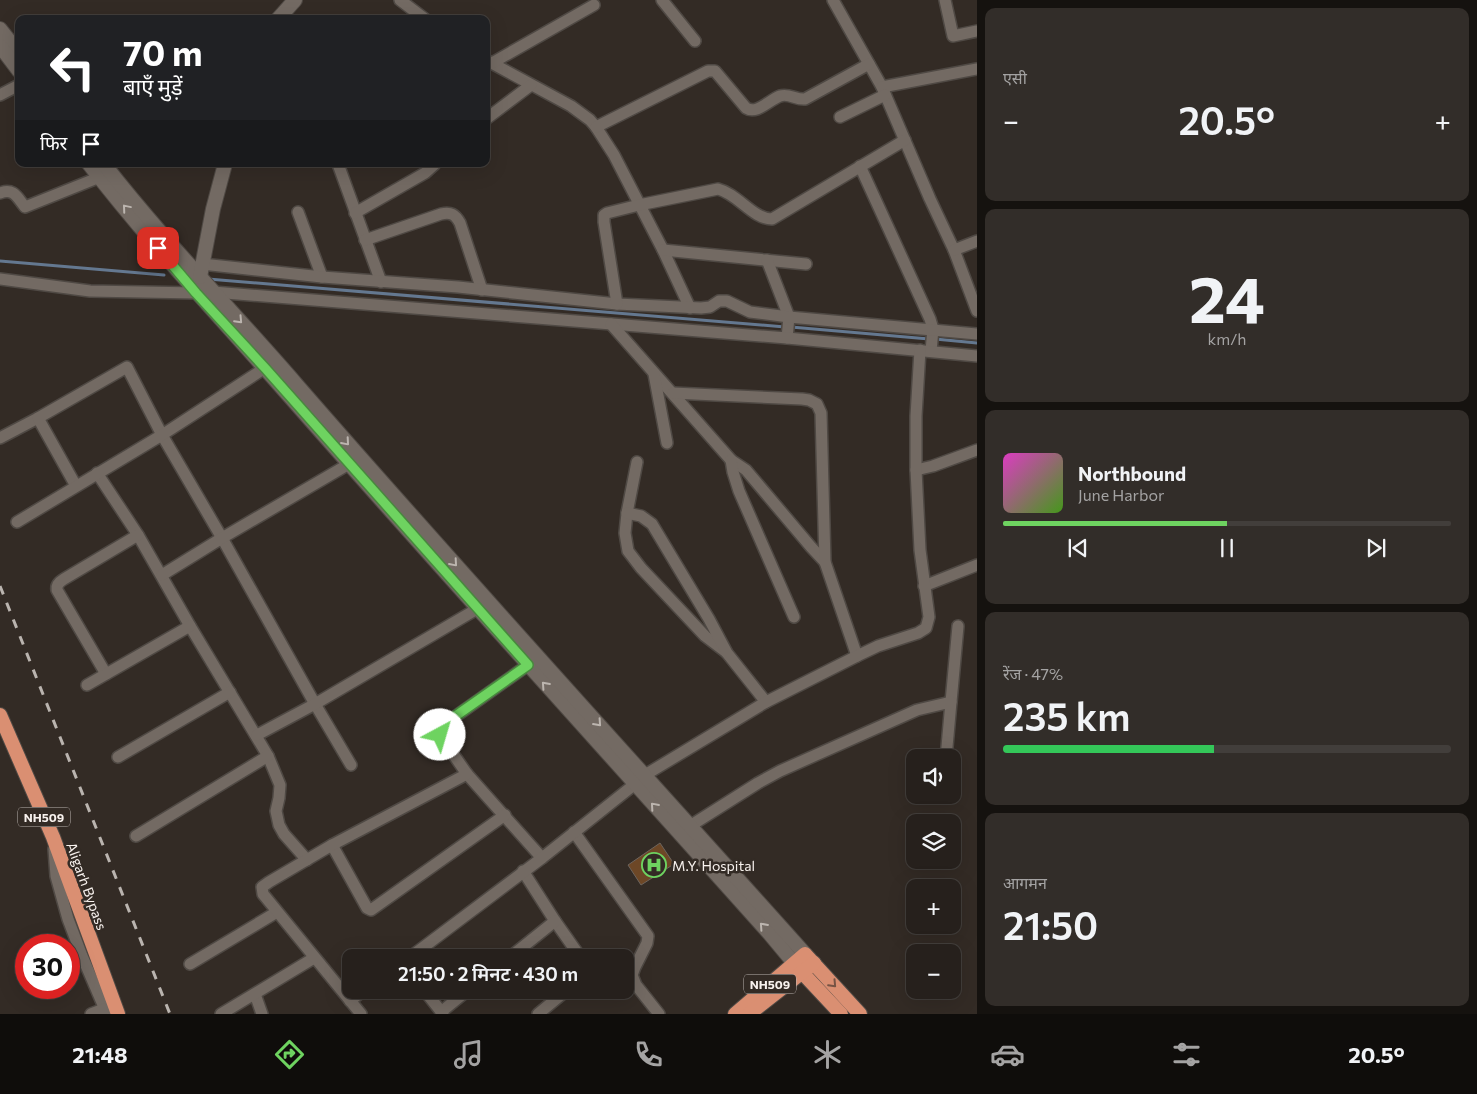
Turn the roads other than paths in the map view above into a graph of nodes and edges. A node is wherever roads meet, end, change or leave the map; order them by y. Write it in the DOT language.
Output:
graph roads {
  1 [pos="295,0"];
  2 [pos="400,0"];
  3 [pos="662,0"];
  4 [pos="834,0"];
  5 [pos="944,0"];
  6 [pos="594,5"];
  7 [pos="282,15"];
  8 [pos="420,15"];
  9 [pos="0,29"];
  10 [pos="977,31"];
  11 [pos="694,42"];
  12 [pos="0,46"];
  13 [pos="15,49"];
  14 [pos="490,60"];
  15 [pos="490,62"];
  16 [pos="869,64"];
  17 [pos="15,66"];
  18 [pos="977,69"];
  19 [pos="531,85"];
  20 [pos="15,87"];
  21 [pos="884,91"];
  22 [pos="0,95"];
  23 [pos="490,116"];
  24 [pos="840,117"];
  25 [pos="596,127"];
  26 [pos="905,140"];
  27 [pos="860,166"];
  28 [pos="223,167"];
  29 [pos="339,167"];
  30 [pos="432,167"];
  31 [pos="102,170"];
  32 [pos="0,193"];
  33 [pos="639,205"];
  34 [pos="298,212"];
  35 [pos="355,213"];
  36 [pos="365,240"];
  37 [pos="977,241"];
  38 [pos="663,250"];
  39 [pos="954,250"];
  40 [pos="767,260"];
  41 [pos="806,264"];
  42 [pos="322,277"];
  43 [pos="0,279"];
  44 [pos="199,281"];
  45 [pos="381,282"];
  46 [pos="482,290"];
  47 [pos="212,292"];
  48 [pos="617,304"];
  49 [pos="690,308"];
  50 [pos="977,311"];
  51 [pos="610,324"];
  52 [pos="788,327"];
  53 [pos="977,334"];
  54 [pos="930,342"];
  55 [pos="977,356"];
  56 [pos="265,368"];
  57 [pos="654,372"];
  58 [pos="673,393"];
  59 [pos="38,418"];
  60 [pos="162,435"];
  61 [pos="0,438"];
  62 [pos="667,444"];
  63 [pos="977,450"];
  64 [pos="731,460"];
  65 [pos="637,462"];
  66 [pos="349,464"];
  67 [pos="916,470"];
  68 [pos="97,473"];
  69 [pos="76,486"];
  70 [pos="627,513"];
  71 [pos="17,522"];
  72 [pos="138,535"];
  73 [pos="222,538"];
  74 [pos="824,562"];
  75 [pos="977,565"];
  76 [pos="162,575"];
  77 [pos="924,586"];
  78 [pos="477,609"];
  79 [pos="794,617"];
  80 [pos="190,626"];
  81 [pos="958,626"];
  82 [pos="727,653"];
  83 [pos="857,656"];
  84 [pos="528,665"];
  85 [pos="106,674"];
  86 [pos="87,685"];
  87 [pos="230,692"];
  88 [pos="766,702"];
  89 [pos="951,702"];
  90 [pos="315,704"];
  91 [pos="0,715"];
  92 [pos="257,735"];
  93 [pos="947,749"];
  94 [pos="268,756"];
  95 [pos="118,757"];
  96 [pos="351,765"];
  97 [pos="467,774"];
  98 [pos="640,779"];
  99 [pos="505,816"];
  100 [pos="690,826"];
  101 [pos="574,832"];
  102 [pos="136,836"];
  103 [pos="52,837"];
  104 [pos="332,845"];
  105 [pos="542,858"];
  106 [pos="307,860"];
  107 [pos="523,871"];
  108 [pos="278,912"];
  109 [pos="555,921"];
  110 [pos="421,949"];
  111 [pos="520,949"];
  112 [pos="575,949"];
  113 [pos="314,958"];
  114 [pos="810,959"];
  115 [pos="190,964"];
  116 [pos="798,968"];
  117 [pos="254,994"];
  118 [pos="353,999"];
  119 [pos="431,999"];
  120 [pos="458,999"];
  121 [pos="556,999"];
  122 [pos="350,1001"];
  123 [pos="106,1011"];
  124 [pos="442,1013"];
  125 [pos="91,1014"];
  126 [pos="118,1014"];
  127 [pos="221,1014"];
  128 [pos="262,1014"];
  129 [pos="361,1014"];
  130 [pos="538,1014"];
  131 [pos="659,1014"];
  132 [pos="735,1014"];
  133 [pos="749,1014"];
  134 [pos="841,1014"];
  135 [pos="860,1014"];
  1 -- 7 [label="main road"];
  2 -- 8 [label="street"];
  3 -- 11 [label="street"];
  4 -- 16 [label="street"];
  5 -- 10 [label="street"];
  6 -- 14 [label="street"];
  9 -- 13 [label="main road"];
  12 -- 17 [label="main road"];
  15 -- 19 [label="street"];
  16 -- 21 [label="street"];
  16 -- 25 [label="street"];
  18 -- 21 [label="street"];
  19 -- 23 [label="street"];
  19 -- 25 [label="street"];
  20 -- 22 [label="street"];
  21 -- 24 [label="street"];
  21 -- 26 [label="street"];
  25 -- 33 [label="street"];
  26 -- 27 [label="street"];
  26 -- 39 [label="street"];
  27 -- 33 [label="street"];
  27 -- 54 [label="street"];
  28 -- 44 [label="main road"];
  29 -- 35 [label="street"];
  30 -- 35 [label="street"];
  31 -- 32 [label="street"];
  31 -- 44 [label="main road"];
  33 -- 38 [label="street"];
  33 -- 48 [label="street"];
  34 -- 42 [label="street"];
  35 -- 36 [label="street"];
  36 -- 45 [label="street"];
  36 -- 46 [label="street"];
  37 -- 39 [label="street"];
  38 -- 40 [label="street"];
  38 -- 49 [label="street"];
  39 -- 50 [label="street"];
  40 -- 41 [label="street"];
  40 -- 52 [label="street"];
  42 -- 44 [label="street"];
  42 -- 45 [label="street"];
  43 -- 44 [label="street"];
  44 -- 47 [label="main road"];
  44 -- 56 [label="main road"];
  45 -- 46 [label="street"];
  46 -- 48 [label="street"];
  47 -- 51 [label="street"];
  47 -- 98 [label="main road, one-way"];
  48 -- 49 [label="street"];
  49 -- 52 [label="street"];
  51 -- 52 [label="street"];
  51 -- 57 [label="street"];
  52 -- 54 [label="street"];
  52 -- 54 [label="street"];
  53 -- 54 [label="street"];
  54 -- 55 [label="street"];
  54 -- 67 [label="street"];
  56 -- 60 [label="street"];
  56 -- 66 [label="main road"];
  57 -- 58 [label="street"];
  57 -- 62 [label="street"];
  58 -- 64 [label="street"];
  58 -- 74 [label="street"];
  59 -- 60 [label="street"];
  59 -- 61 [label="street"];
  59 -- 69 [label="street"];
  60 -- 68 [label="street"];
  60 -- 73 [label="street"];
  63 -- 67 [label="street"];
  64 -- 74 [label="street"];
  64 -- 79 [label="street"];
  65 -- 70 [label="street"];
  66 -- 73 [label="street"];
  66 -- 78 [label="main road"];
  67 -- 77 [label="street"];
  68 -- 69 [label="street"];
  68 -- 72 [label="street"];
  69 -- 71 [label="street"];
  70 -- 82 [label="street"];
  70 -- 82 [label="street"];
  72 -- 76 [label="street"];
  72 -- 85 [label="street"];
  73 -- 76 [label="street"];
  73 -- 90 [label="street"];
  74 -- 83 [label="street"];
  75 -- 77 [label="street"];
  76 -- 80 [label="street"];
  77 -- 83 [label="street"];
  78 -- 84 [label="main road"];
  78 -- 90 [label="street"];
  80 -- 85 [label="street"];
  80 -- 87 [label="street"];
  81 -- 89 [label="street"];
  82 -- 88 [label="street"];
  83 -- 88 [label="street"];
  84 -- 97 [label="street"];
  98 -- 84 [label="main road, one-way"];
  85 -- 86 [label="street"];
  87 -- 92 [label="street"];
  87 -- 95 [label="street"];
  88 -- 98 [label="street"];
  89 -- 93 [label="street"];
  89 -- 100 [label="street"];
  90 -- 92 [label="street"];
  90 -- 96 [label="street"];
  91 -- 103 [label="highway, Aligarh Bypass / NH509"];
  92 -- 94 [label="street"];
  94 -- 102 [label="street"];
  94 -- 106 [label="street"];
  97 -- 99 [label="street"];
  97 -- 104 [label="street"];
  98 -- 100 [label="main road"];
  98 -- 101 [label="street"];
  116 -- 98 [label="main road, one-way"];
  99 -- 104 [label="street"];
  99 -- 105 [label="street"];
  100 -- 114 [label="main road"];
  101 -- 105 [label="street"];
  101 -- 131 [label="street"];
  103 -- 123 [label="street"];
  103 -- 126 [label="highway, Aligarh Bypass / NH509"];
  104 -- 106 [label="street"];
  105 -- 107 [label="street"];
  106 -- 108 [label="street"];
  107 -- 109 [label="street"];
  107 -- 110 [label="street"];
  108 -- 113 [label="street"];
  108 -- 115 [label="street"];
  109 -- 111 [label="street"];
  109 -- 112 [label="street"];
  113 -- 117 [label="street"];
  113 -- 122 [label="street"];
  114 -- 116 [label="highway, NH509"];
  114 -- 135 [label="highway, one-way"];
  116 -- 132 [label="highway, NH509"];
  116 -- 133 [label="highway, NH509"];
  116 -- 134 [label="highway, NH509"];
  117 -- 127 [label="street"];
  117 -- 128 [label="street"];
  118 -- 122 [label="street"];
  119 -- 124 [label="street"];
  120 -- 124 [label="street"];
  121 -- 130 [label="street"];
  122 -- 129 [label="street"];
  123 -- 125 [label="street"];
}
